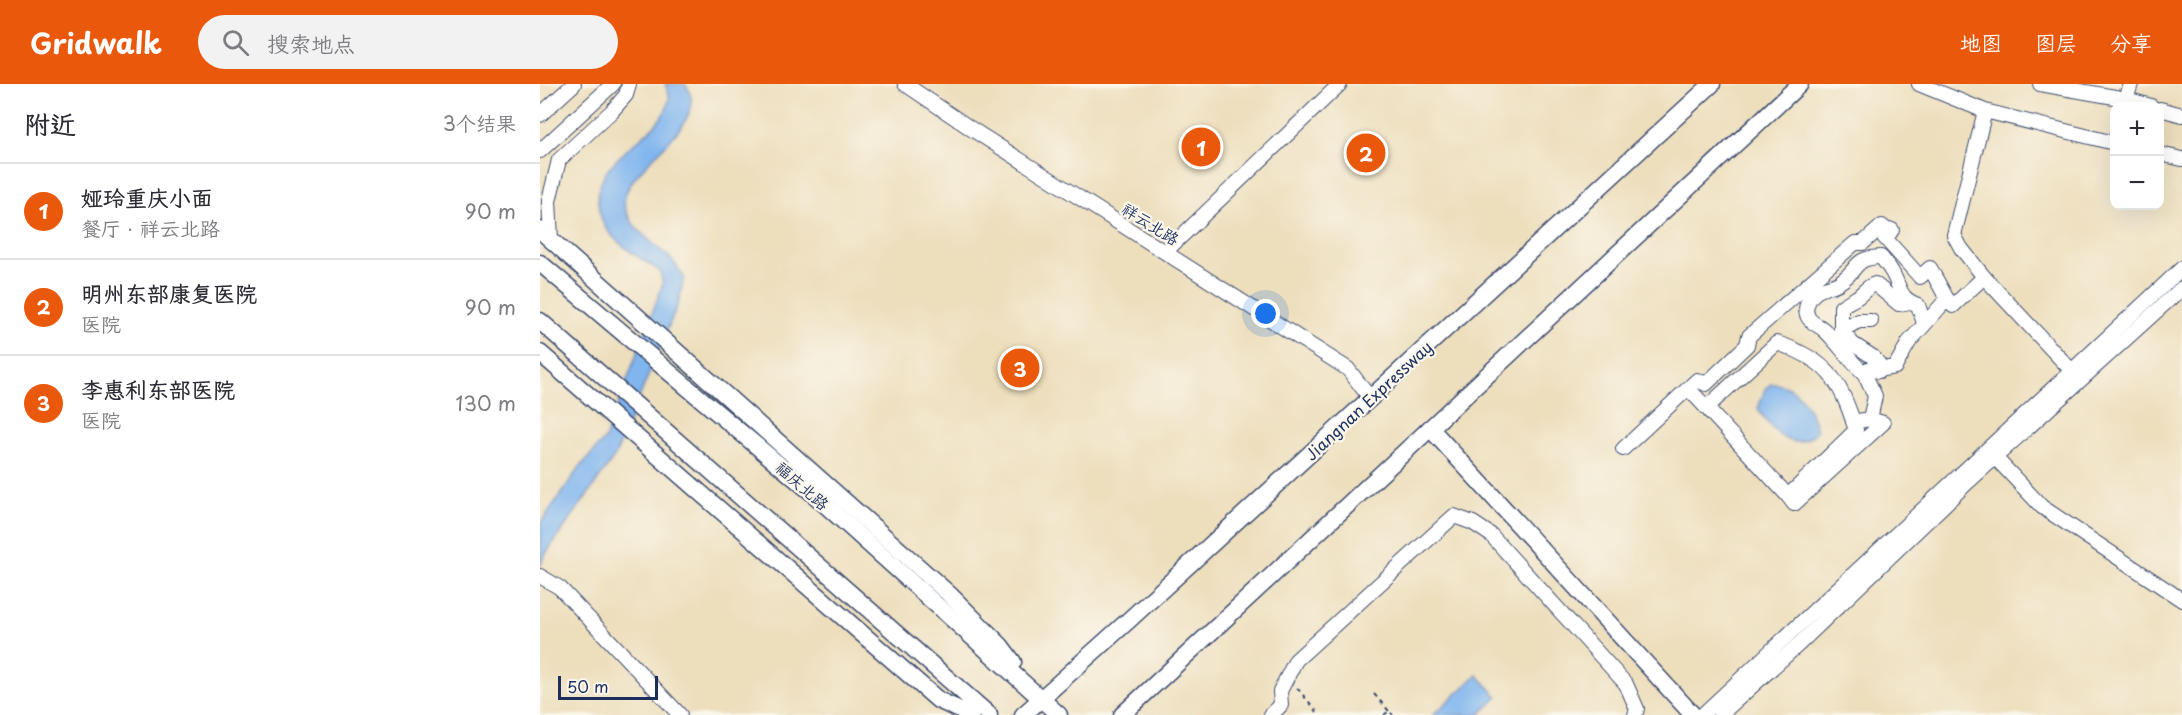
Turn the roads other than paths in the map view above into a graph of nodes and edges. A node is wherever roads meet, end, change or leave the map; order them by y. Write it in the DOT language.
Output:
graph roads {
  1 [pos="574,84"];
  2 [pos="613,84"];
  3 [pos="629,84"];
  4 [pos="905,84"];
  5 [pos="1340,84"];
  6 [pos="1712,84"];
  7 [pos="1800,84"];
  8 [pos="1919,84"];
  9 [pos="2040,84"];
  10 [pos="2131,84"];
  11 [pos="2114,90"];
  12 [pos="2126,99"];
  13 [pos="2137,102"];
  14 [pos="2164,110"];
  15 [pos="1985,111"];
  16 [pos="540,115"];
  17 [pos="2182,115"];
  18 [pos="2110,142"];
  19 [pos="540,151"];
  20 [pos="2164,155"];
  21 [pos="2182,159"];
  22 [pos="545,235"];
  23 [pos="1165,252"];
  24 [pos="540,263"];
  25 [pos="2182,268"];
  26 [pos="1984,277"];
  27 [pos="2182,288"];
  28 [pos="1910,302"];
  29 [pos="1950,302"];
  30 [pos="540,321"];
  31 [pos="1870,321"];
  32 [pos="1924,323"];
  33 [pos="1842,330"];
  34 [pos="1774,334"];
  35 [pos="540,353"];
  36 [pos="1882,368"];
  37 [pos="2071,370"];
  38 [pos="1864,373"];
  39 [pos="1706,384"];
  40 [pos="1689,389"];
  41 [pos="1370,398"];
  42 [pos="1707,408"];
  43 [pos="1870,419"];
  44 [pos="1853,422"];
  45 [pos="1430,428"];
  46 [pos="1623,449"];
  47 [pos="1991,453"];
  48 [pos="1788,496"];
  49 [pos="540,576"];
  50 [pos="2179,593"];
  51 [pos="1042,698"];
  52 [pos="680,715"];
  53 [pos="971,715"];
  54 [pos="989,715"];
  55 [pos="1023,715"];
  56 [pos="1059,715"];
  57 [pos="1122,715"];
  58 [pos="1271,715"];
  59 [pos="1635,715"];
  60 [pos="1693,715"];
  61 [pos="1702,715"];
  62 [pos="1720,715"];
  1 -- 16 [label="street"];
  2 -- 19 [label="street"];
  3 -- 22 [label="street"];
  4 -- 23 [label="street, 祥云北路"];
  5 -- 23 [label="street"];
  6 -- 41 [label="main road, Jiangnan Expressway"];
  7 -- 45 [label="main road"];
  8 -- 15 [label="street"];
  9 -- 11 [label="street"];
  10 -- 12 [label="street"];
  11 -- 12 [label="street"];
  12 -- 13 [label="street"];
  14 -- 17 [label="street"];
  15 -- 18 [label="street"];
  15 -- 26 [label="street"];
  20 -- 21 [label="street"];
  22 -- 51 [label="main road"];
  23 -- 41 [label="street, 祥云北路"];
  24 -- 51 [label="main road, 福庆北路"];
  25 -- 37 [label="street"];
  26 -- 29 [label="street"];
  26 -- 37 [label="street"];
  27 -- 47 [label="street"];
  28 -- 32 [label="street"];
  28 -- 33 [label="street"];
  28 -- 38 [label="street"];
  29 -- 32 [label="street"];
  29 -- 39 [label="street"];
  30 -- 54 [label="main road"];
  31 -- 33 [label="street"];
  32 -- 36 [label="street"];
  33 -- 36 [label="street"];
  34 -- 39 [label="street"];
  35 -- 53 [label="main road"];
  36 -- 38 [label="street"];
  37 -- 47 [label="street"];
  38 -- 43 [label="street"];
  39 -- 40 [label="street"];
  40 -- 42 [label="street"];
  40 -- 46 [label="street"];
  41 -- 51 [label="main road, Jiangnan Expressway"];
  42 -- 44 [label="street"];
  42 -- 48 [label="street"];
  43 -- 44 [label="street"];
  43 -- 48 [label="street"];
  44 -- 48 [label="street"];
  45 -- 57 [label="main road"];
  45 -- 60 [label="main road"];
  47 -- 50 [label="street"];
  47 -- 61 [label="street"];
  47 -- 62 [label="street"];
  49 -- 52 [label="street"];
  51 -- 55 [label="main road, Jiangnan Expressway"];
  51 -- 56 [label="main road, 福庆北路"];
  58 -- 59 [label="street"];
}
